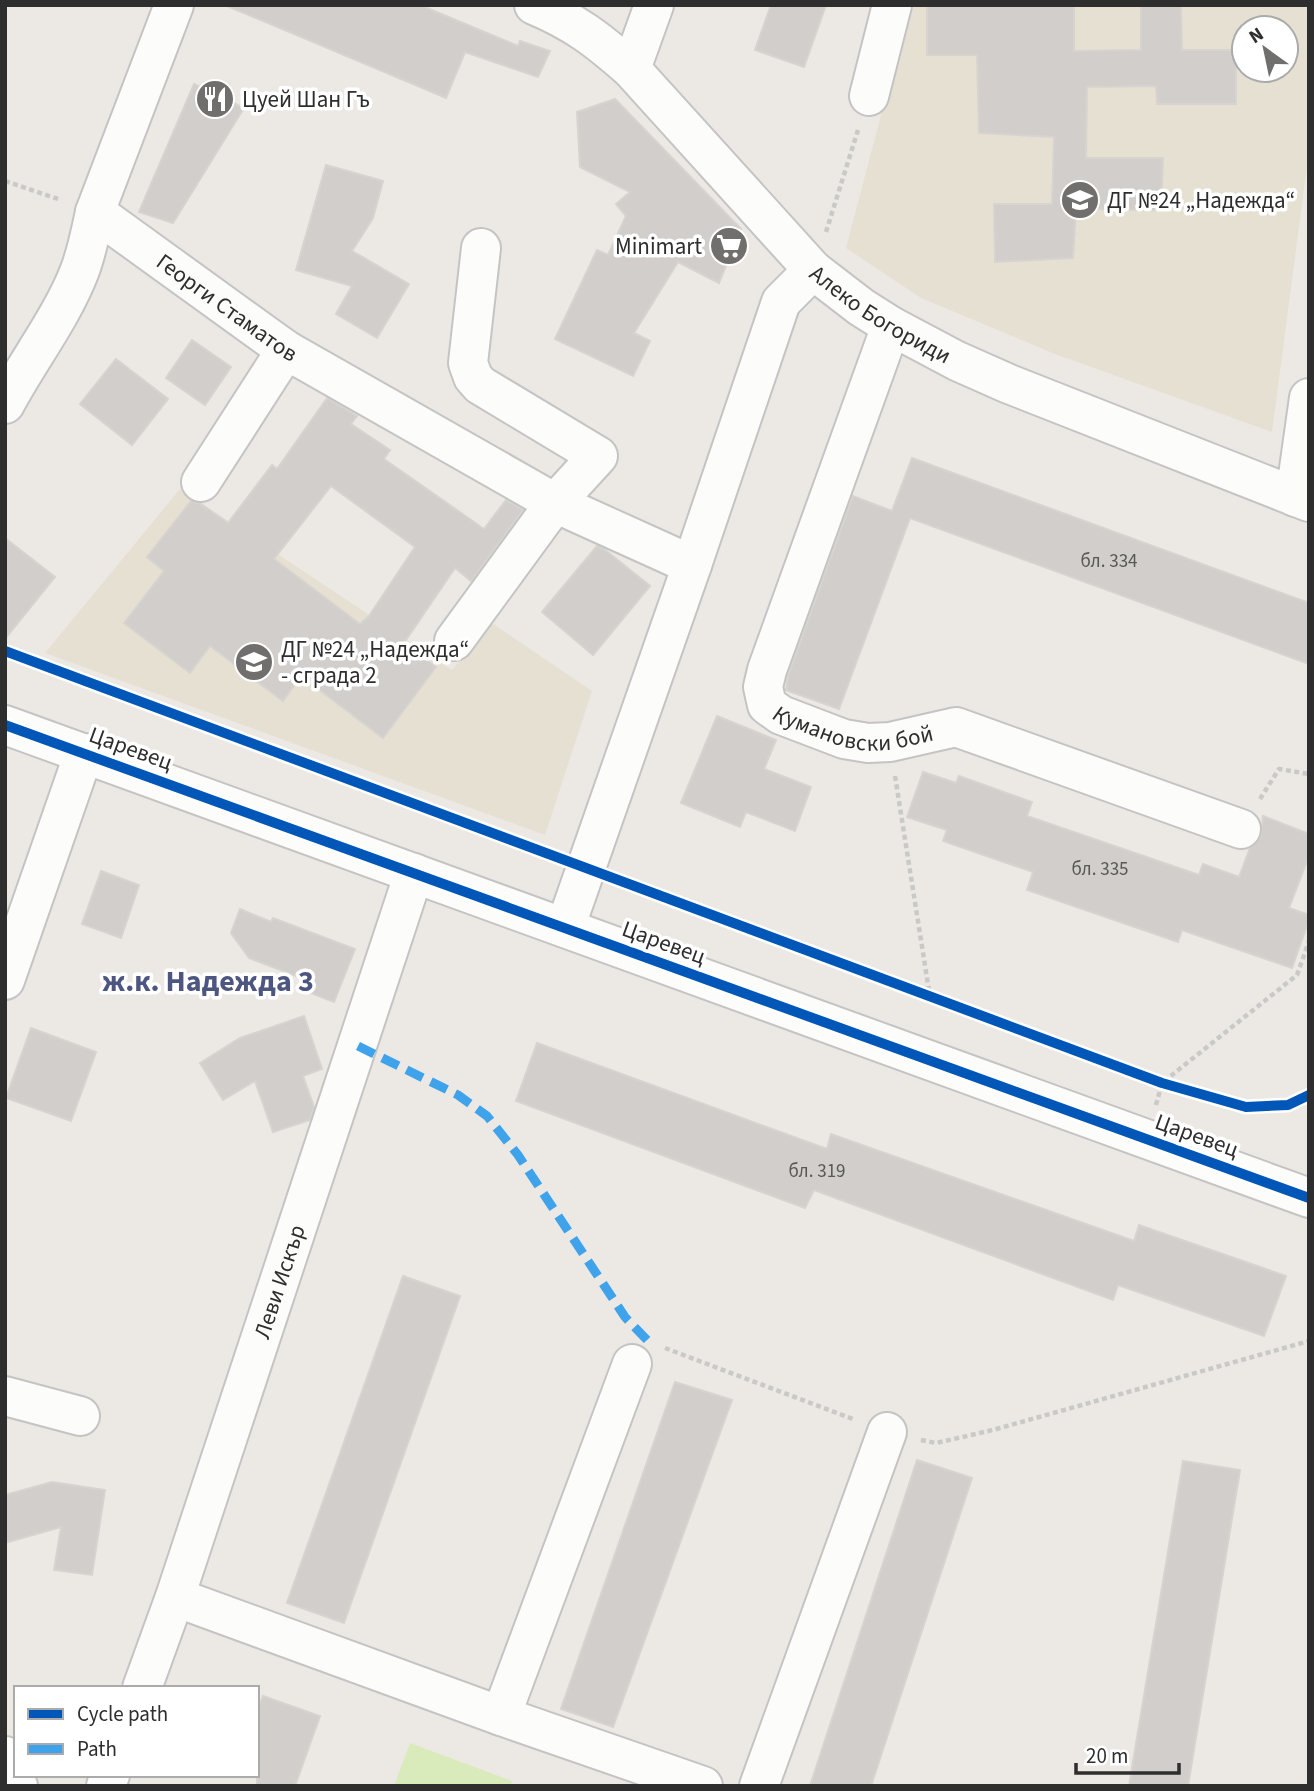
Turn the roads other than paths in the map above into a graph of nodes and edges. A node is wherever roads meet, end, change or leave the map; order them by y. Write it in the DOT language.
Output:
graph roads {
  1 [pos="174,5"];
  2 [pos="534,5"];
  3 [pos="654,5"];
  4 [pos="892,5"];
  5 [pos="631,69"];
  6 [pos="869,96"];
  7 [pos="96,212"];
  8 [pos="481,248"];
  9 [pos="813,270"];
  10 [pos="891,326"];
  11 [pos="286,350"];
  12 [pos="1309,398"];
  13 [pos="5,404"];
  14 [pos="201,482"];
  15 [pos="1302,500"];
  16 [pos="555,503"];
  17 [pos="692,565"];
  18 [pos="454,641"];
  19 [pos="5,724"];
  20 [pos="84,753"];
  21 [pos="1241,829"];
  22 [pos="414,873"];
  23 [pos="565,928"];
  24 [pos="5,980"];
  25 [pos="1309,1198"];
  26 [pos="632,1364"];
  27 [pos="5,1396"];
  28 [pos="80,1416"];
  29 [pos="887,1432"];
  30 [pos="176,1597"];
  31 [pos="143,1686"];
  32 [pos="501,1717"];
  33 [pos="5,1756"];
  34 [pos="14,1777"];
  35 [pos="704,1786"];
  36 [pos="760,1786"];
  1 -- 7 [label="street"];
  2 -- 5 [label="street, Алеко Богориди"];
  3 -- 5 [label="street"];
  4 -- 6 [label="street"];
  5 -- 9 [label="street, Алеко Богориди"];
  7 -- 11 [label="street, Георги Стаматов"];
  7 -- 13 [label="street"];
  8 -- 16 [label="street"];
  9 -- 10 [label="street, Алеко Богориди"];
  9 -- 17 [label="street"];
  10 -- 15 [label="street, Алеко Богориди"];
  10 -- 21 [label="street, Кумановски бой"];
  11 -- 14 [label="street"];
  11 -- 16 [label="street, Георги Стаматов"];
  12 -- 15 [label="street"];
  16 -- 17 [label="street, Георги Стаматов"];
  16 -- 18 [label="street"];
  17 -- 23 [label="street"];
  19 -- 20 [label="street, Царевец"];
  20 -- 22 [label="street, Царевец"];
  20 -- 24 [label="street"];
  22 -- 23 [label="street, Царевец"];
  22 -- 30 [label="street, Леви Искър"];
  23 -- 25 [label="street, Царевец"];
  26 -- 32 [label="street"];
  27 -- 28 [label="street"];
  29 -- 36 [label="street"];
  30 -- 31 [label="street, Леви Искър"];
  30 -- 32 [label="street"];
  32 -- 35 [label="street"];
  33 -- 34 [label="street"];
}
